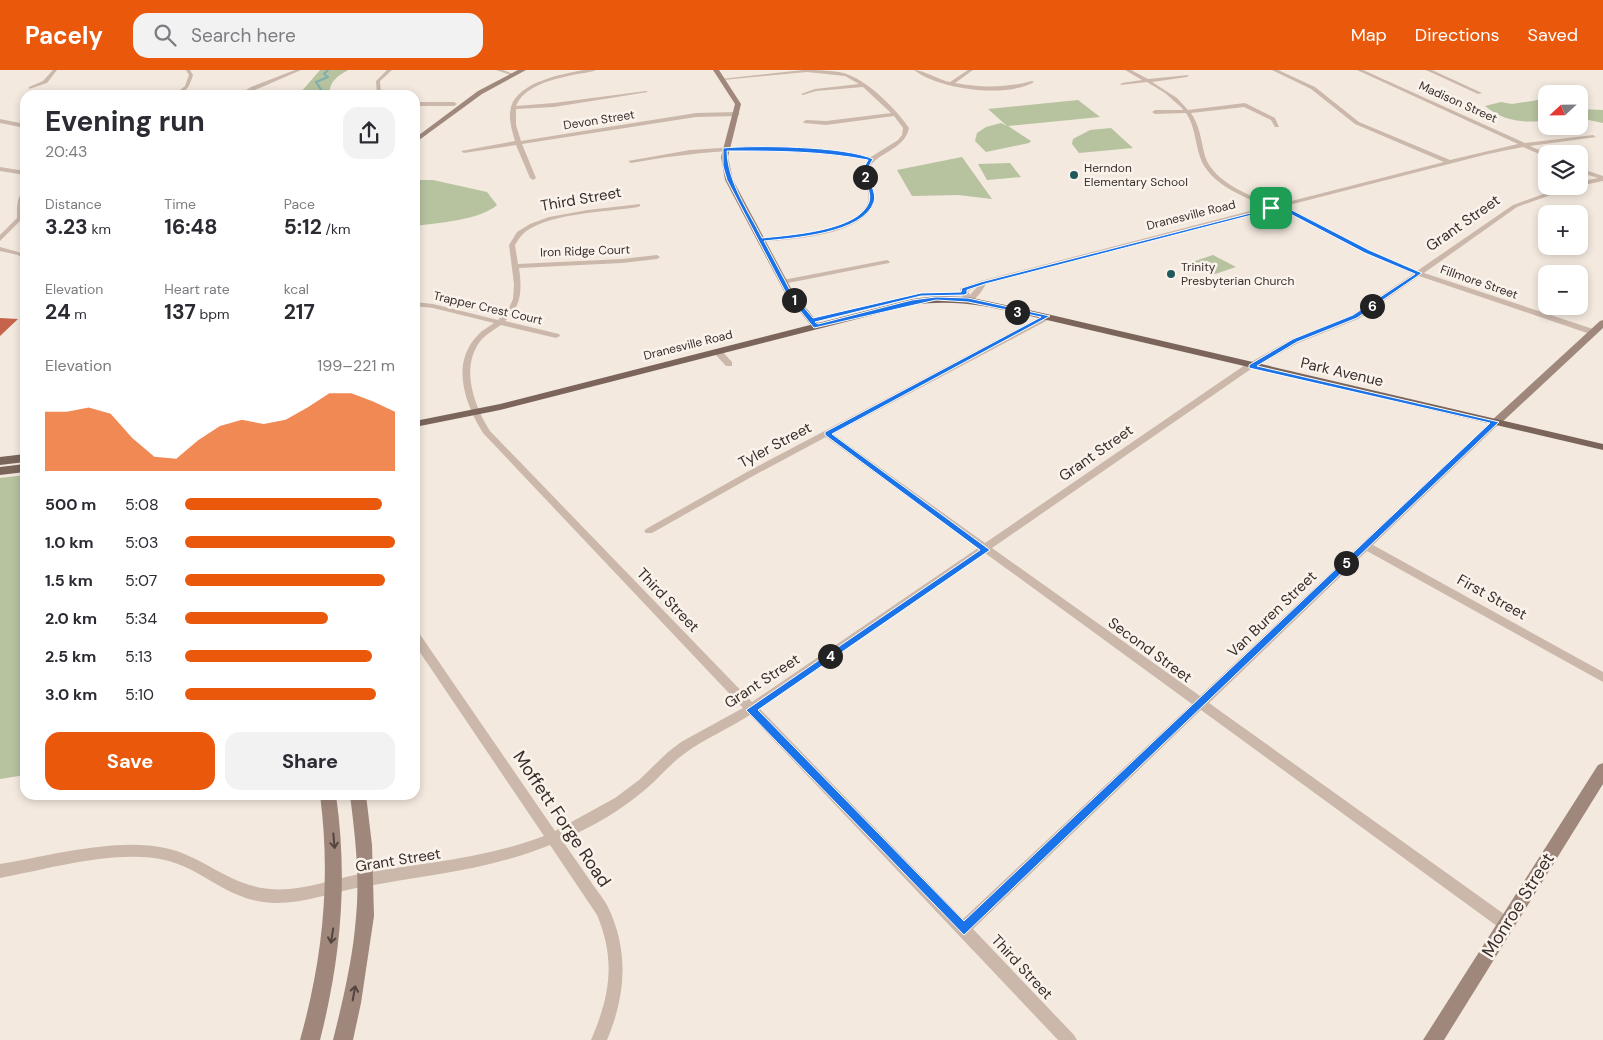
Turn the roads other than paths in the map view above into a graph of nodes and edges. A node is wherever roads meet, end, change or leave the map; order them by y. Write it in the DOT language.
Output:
graph roads {
  1 [pos="55,70"];
  2 [pos="188,70"];
  3 [pos="299,70"];
  4 [pos="390,70"];
  5 [pos="524,70"];
  6 [pos="594,70"];
  7 [pos="716,70"];
  8 [pos="916,70"];
  9 [pos="971,70"];
  10 [pos="1127,70"];
  11 [pos="1274,70"];
  12 [pos="1359,70"];
  13 [pos="1428,70"];
  14 [pos="779,71"];
  15 [pos="506,72"];
  16 [pos="1187,76"];
  17 [pos="723,79"];
  18 [pos="1147,81"];
  19 [pos="1032,82"];
  20 [pos="951,84"];
  21 [pos="1122,84"];
  22 [pos="864,85"];
  23 [pos="31,88"];
  24 [pos="181,90"];
  25 [pos="249,90"];
  26 [pos="379,90"];
  27 [pos="646,92"];
  28 [pos="1480,93"];
  29 [pos="803,94"];
  30 [pos="420,104"];
  31 [pos="454,104"];
  32 [pos="512,108"];
  33 [pos="1155,112"];
  34 [pos="1187,112"];
  35 [pos="737,114"];
  36 [pos="896,114"];
  37 [pos="0,121"];
  38 [pos="806,122"];
  39 [pos="20,125"];
  40 [pos="1277,126"];
  41 [pos="420,129"];
  42 [pos="420,137"];
  43 [pos="1593,137"];
  44 [pos="518,143"];
  45 [pos="1523,144"];
  46 [pos="725,149"];
  47 [pos="464,151"];
  48 [pos="1538,151"];
  49 [pos="871,159"];
  50 [pos="631,161"];
  51 [pos="1449,162"];
  52 [pos="0,170"];
  53 [pos="20,172"];
  54 [pos="1588,173"];
  55 [pos="533,178"];
  56 [pos="1603,179"];
  57 [pos="1588,182"];
  58 [pos="1547,195"];
  59 [pos="20,203"];
  60 [pos="638,205"];
  61 [pos="1280,206"];
  62 [pos="1271,208"];
  63 [pos="20,218"];
  64 [pos="20,218"];
  65 [pos="0,239"];
  66 [pos="761,240"];
  67 [pos="0,249"];
  68 [pos="20,254"];
  69 [pos="657,256"];
  70 [pos="887,262"];
  71 [pos="514,266"];
  72 [pos="1420,273"];
  73 [pos="782,282"];
  74 [pos="983,283"];
  75 [pos="969,297"];
  76 [pos="420,305"];
  77 [pos="1047,316"];
  78 [pos="498,322"];
  79 [pos="1603,323"];
  80 [pos="814,324"];
  81 [pos="1593,332"];
  82 [pos="556,336"];
  83 [pos="718,352"];
  84 [pos="729,364"];
  85 [pos="1252,366"];
  86 [pos="473,410"];
  87 [pos="420,415"];
  88 [pos="1496,422"];
  89 [pos="420,423"];
  90 [pos="827,434"];
  91 [pos="1603,447"];
  92 [pos="20,459"];
  93 [pos="0,461"];
  94 [pos="20,469"];
  95 [pos="0,471"];
  96 [pos="649,530"];
  97 [pos="1366,546"];
  98 [pos="986,550"];
  99 [pos="420,643"];
  100 [pos="1603,677"];
  101 [pos="1199,704"];
  102 [pos="751,710"];
  103 [pos="1603,770"];
  104 [pos="328,800"];
  105 [pos="359,800"];
  106 [pos="554,838"];
  107 [pos="0,871"];
  108 [pos="364,880"];
  109 [pos="336,887"];
  110 [pos="1506,924"];
  111 [pos="964,929"];
  112 [pos="310,1040"];
  113 [pos="343,1040"];
  114 [pos="599,1040"];
  115 [pos="1069,1040"];
  116 [pos="1433,1040"];
  1 -- 23 [label="street"];
  2 -- 24 [label="street"];
  3 -- 25 [label="street"];
  4 -- 26 [label="street"];
  5 -- 15 [label="street"];
  6 -- 32 [label="street"];
  7 -- 17 [label="street"];
  8 -- 20 [label="street"];
  9 -- 20 [label="street"];
  10 -- 18 [label="street"];
  11 -- 51 [label="street"];
  12 -- 45 [label="street, Madison Street"];
  13 -- 28 [label="street"];
  14 -- 17 [label="street"];
  14 -- 22 [label="street"];
  15 -- 31 [label="street"];
  15 -- 42 [label="street"];
  16 -- 18 [label="street"];
  17 -- 35 [label="street"];
  18 -- 21 [label="street"];
  18 -- 34 [label="street"];
  19 -- 20 [label="street"];
  22 -- 29 [label="street"];
  22 -- 36 [label="street"];
  27 -- 32 [label="street"];
  30 -- 31 [label="street"];
  31 -- 41 [label="street"];
  32 -- 44 [label="street"];
  33 -- 34 [label="street"];
  34 -- 40 [label="street"];
  34 -- 62 [label="street"];
  35 -- 44 [label="street, Devon Street"];
  35 -- 46 [label="street"];
  36 -- 38 [label="street"];
  36 -- 49 [label="street"];
  37 -- 39 [label="street"];
  43 -- 45 [label="street, Dranesville Road"];
  44 -- 47 [label="street, Devon Street"];
  44 -- 55 [label="street"];
  45 -- 48 [label="street, Madison Street"];
  45 -- 51 [label="street, Dranesville Road"];
  46 -- 49 [label="street"];
  46 -- 50 [label="street"];
  46 -- 66 [label="street"];
  49 -- 66 [label="street"];
  51 -- 61 [label="street, Dranesville Road"];
  52 -- 53 [label="street"];
  54 -- 56 [label="street"];
  56 -- 57 [label="street"];
  58 -- 72 [label="street, Grant Street"];
  59 -- 63 [label="street"];
  60 -- 71 [label="street, Third Street"];
  61 -- 62 [label="street, Dranesville Road"];
  61 -- 72 [label="street, Fillmore Street"];
  62 -- 74 [label="street, Dranesville Road"];
  64 -- 65 [label="street"];
  66 -- 73 [label="street"];
  67 -- 68 [label="street"];
  69 -- 71 [label="street, Iron Ridge Court"];
  70 -- 73 [label="street"];
  71 -- 78 [label="street, Third Street"];
  72 -- 81 [label="street, Fillmore Street"];
  72 -- 85 [label="street, Grant Street"];
  73 -- 80 [label="street"];
  74 -- 75 [label="street"];
  74 -- 75 [label="street, Dranesville Road"];
  75 -- 77 [label="main road, Park Avenue"];
  75 -- 80 [label="main road, Dranesville Road"];
  76 -- 78 [label="street, Trapper Crest Court"];
  77 -- 85 [label="main road, Park Avenue"];
  77 -- 90 [label="street, Tyler Street"];
  78 -- 82 [label="street, Trapper Crest Court"];
  78 -- 86 [label="street, Third Street"];
  79 -- 81 [label="street, Van Buren Street"];
  80 -- 83 [label="main road, Dranesville Road"];
  80 -- 86 [label="main road, Dranesville Road"];
  81 -- 88 [label="street, Van Buren Street"];
  83 -- 84 [label="street"];
  83 -- 86 [label="main road, Dranesville Road"];
  85 -- 88 [label="main road, Park Avenue"];
  85 -- 98 [label="street, Grant Street"];
  86 -- 87 [label="main road, Dranesville Road"];
  86 -- 89 [label="main road, Dranesville Road"];
  86 -- 102 [label="street, Third Street"];
  88 -- 91 [label="main road, Park Avenue"];
  88 -- 97 [label="street, Van Buren Street"];
  90 -- 96 [label="street, Tyler Street"];
  90 -- 98 [label="street, Second Street"];
  92 -- 93 [label="main road"];
  94 -- 95 [label="main road"];
  97 -- 100 [label="street, First Street"];
  97 -- 101 [label="street, Van Buren Street"];
  98 -- 101 [label="street, Second Street"];
  98 -- 102 [label="street, Grant Street"];
  99 -- 106 [label="street, Moffett Forge Road"];
  101 -- 110 [label="street, Second Street"];
  101 -- 111 [label="street, Van Buren Street"];
  102 -- 106 [label="street, Grant Street"];
  102 -- 111 [label="street, Third Street"];
  103 -- 110 [label="street, Monroe Street"];
  104 -- 109 [label="street, one-way"];
  105 -- 108 [label="street"];
  106 -- 108 [label="street, Grant Street"];
  106 -- 114 [label="street, Moffett Forge Road"];
  107 -- 109 [label="street, Grant Street"];
  108 -- 109 [label="street, Grant Street"];
  113 -- 108 [label="street, one-way"];
  109 -- 112 [label="street, one-way"];
  110 -- 116 [label="street, Monroe Street"];
  111 -- 115 [label="street, Third Street"];
}
